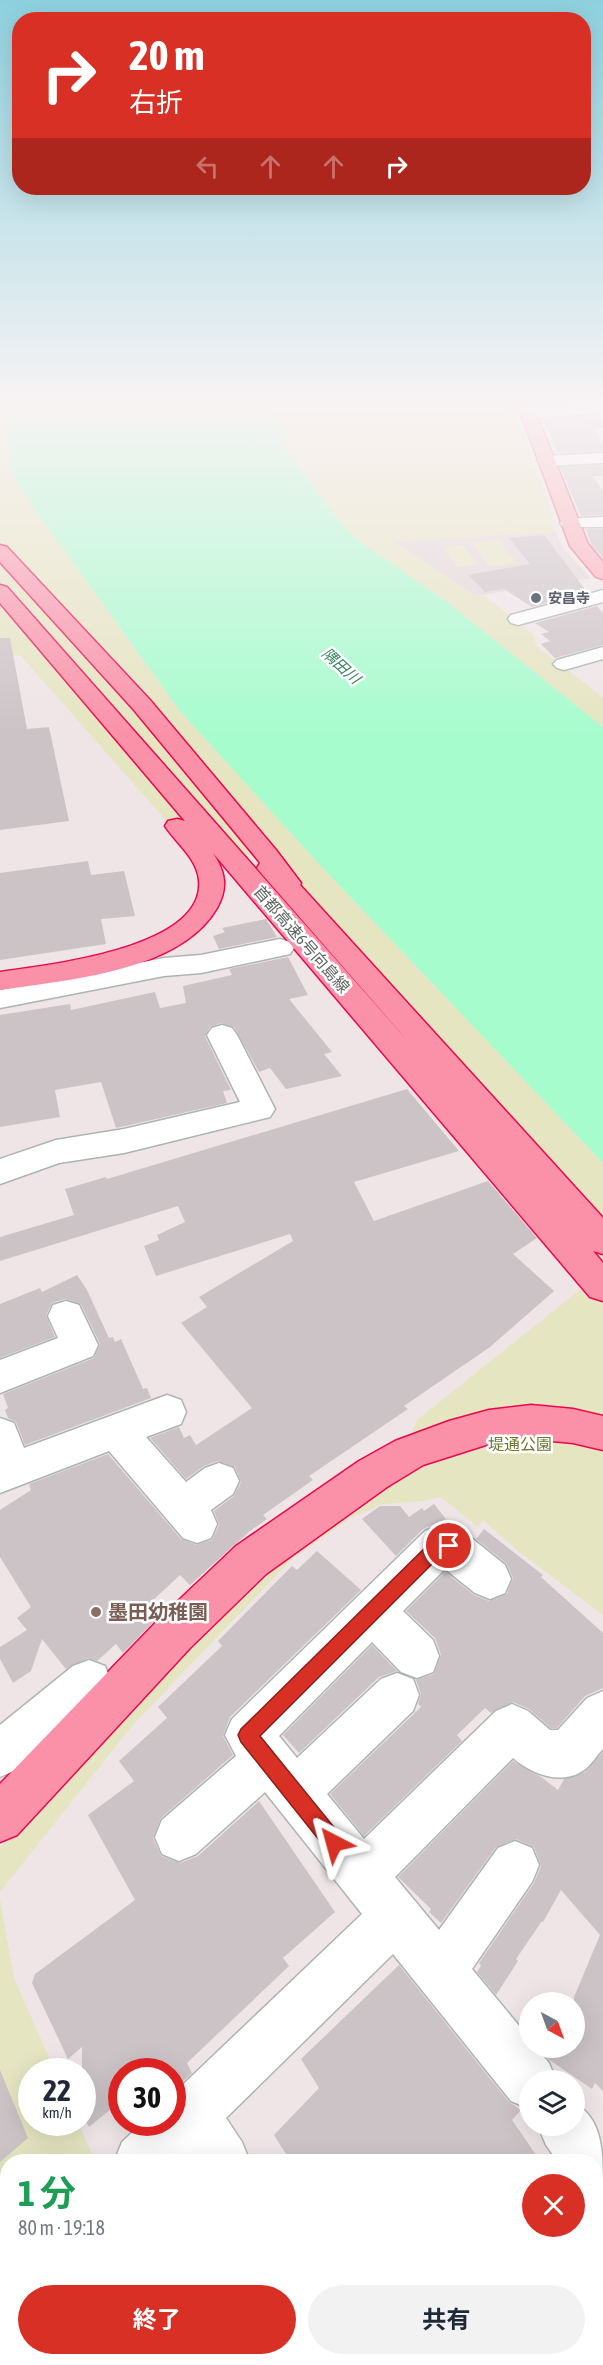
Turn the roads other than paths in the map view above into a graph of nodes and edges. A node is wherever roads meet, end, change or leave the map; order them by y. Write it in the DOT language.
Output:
graph roads {
  1 [pos="565,512"];
  2 [pos="603,522"];
  3 [pos="569,523"];
  4 [pos="0,552"];
  5 [pos="0,564"];
  6 [pos="603,573"];
  7 [pos="0,591"];
  8 [pos="603,596"];
  9 [pos="0,607"];
  10 [pos="518,619"];
  11 [pos="599,656"];
  12 [pos="564,664"];
  13 [pos="309,912"];
  14 [pos="280,948"];
  15 [pos="0,981"];
  16 [pos="0,999"];
  17 [pos="222,1035"];
  18 [pos="508,1135"];
  19 [pos="0,1172"];
  20 [pos="603,1220"];
  21 [pos="603,1241"];
  22 [pos="603,1287"];
  23 [pos="66,1316"];
  24 [pos="0,1377"];
  25 [pos="167,1412"];
  26 [pos="116,1431"];
  27 [pos="603,1433"];
  28 [pos="0,1435"];
  29 [pos="6,1473"];
  30 [pos="219,1480"];
  31 [pos="489,1579"];
  32 [pos="374,1612"];
  33 [pos="417,1656"];
  34 [pos="89,1682"];
  35 [pos="397,1695"];
  36 [pos="603,1714"];
  37 [pos="0,1754"];
  38 [pos="280,1776"];
  39 [pos="0,1818"];
  40 [pos="179,1837"];
  41 [pos="515,1865"];
  42 [pos="361,1876"];
  43 [pos="394,1918"];
  44 [pos="439,1972"];
  45 [pos="520,2070"];
  46 [pos="192,2115"];
  47 [pos="151,2154"];
  48 [pos="217,2154"];
  1 -- 3 [label="main road"];
  2 -- 3 [label="street"];
  3 -- 6 [label="main road"];
  4 -- 13 [label="highway"];
  5 -- 13 [label="highway, 首都高速6号向島線"];
  7 -- 22 [label="highway, 首都高速6号向島線"];
  8 -- 10 [label="street"];
  9 -- 15 [label="highway"];
  11 -- 12 [label="street"];
  13 -- 18 [label="highway, 首都高速6号向島線"];
  14 -- 16 [label="street"];
  17 -- 19 [label="street"];
  18 -- 20 [label="highway"];
  18 -- 21 [label="highway, 首都高速6号向島線"];
  23 -- 24 [label="street"];
  25 -- 26 [label="street"];
  26 -- 29 [label="street"];
  26 -- 30 [label="street"];
  27 -- 39 [label="highway"];
  28 -- 29 [label="street"];
  31 -- 32 [label="street"];
  32 -- 33 [label="street"];
  32 -- 38 [label="street"];
  34 -- 37 [label="street"];
  35 -- 38 [label="street"];
  36 -- 42 [label="street"];
  38 -- 40 [label="street"];
  38 -- 42 [label="street"];
  41 -- 44 [label="street"];
  42 -- 43 [label="street"];
  43 -- 44 [label="street"];
  43 -- 46 [label="street"];
  44 -- 45 [label="street"];
  46 -- 47 [label="street"];
  46 -- 48 [label="street"];
}
